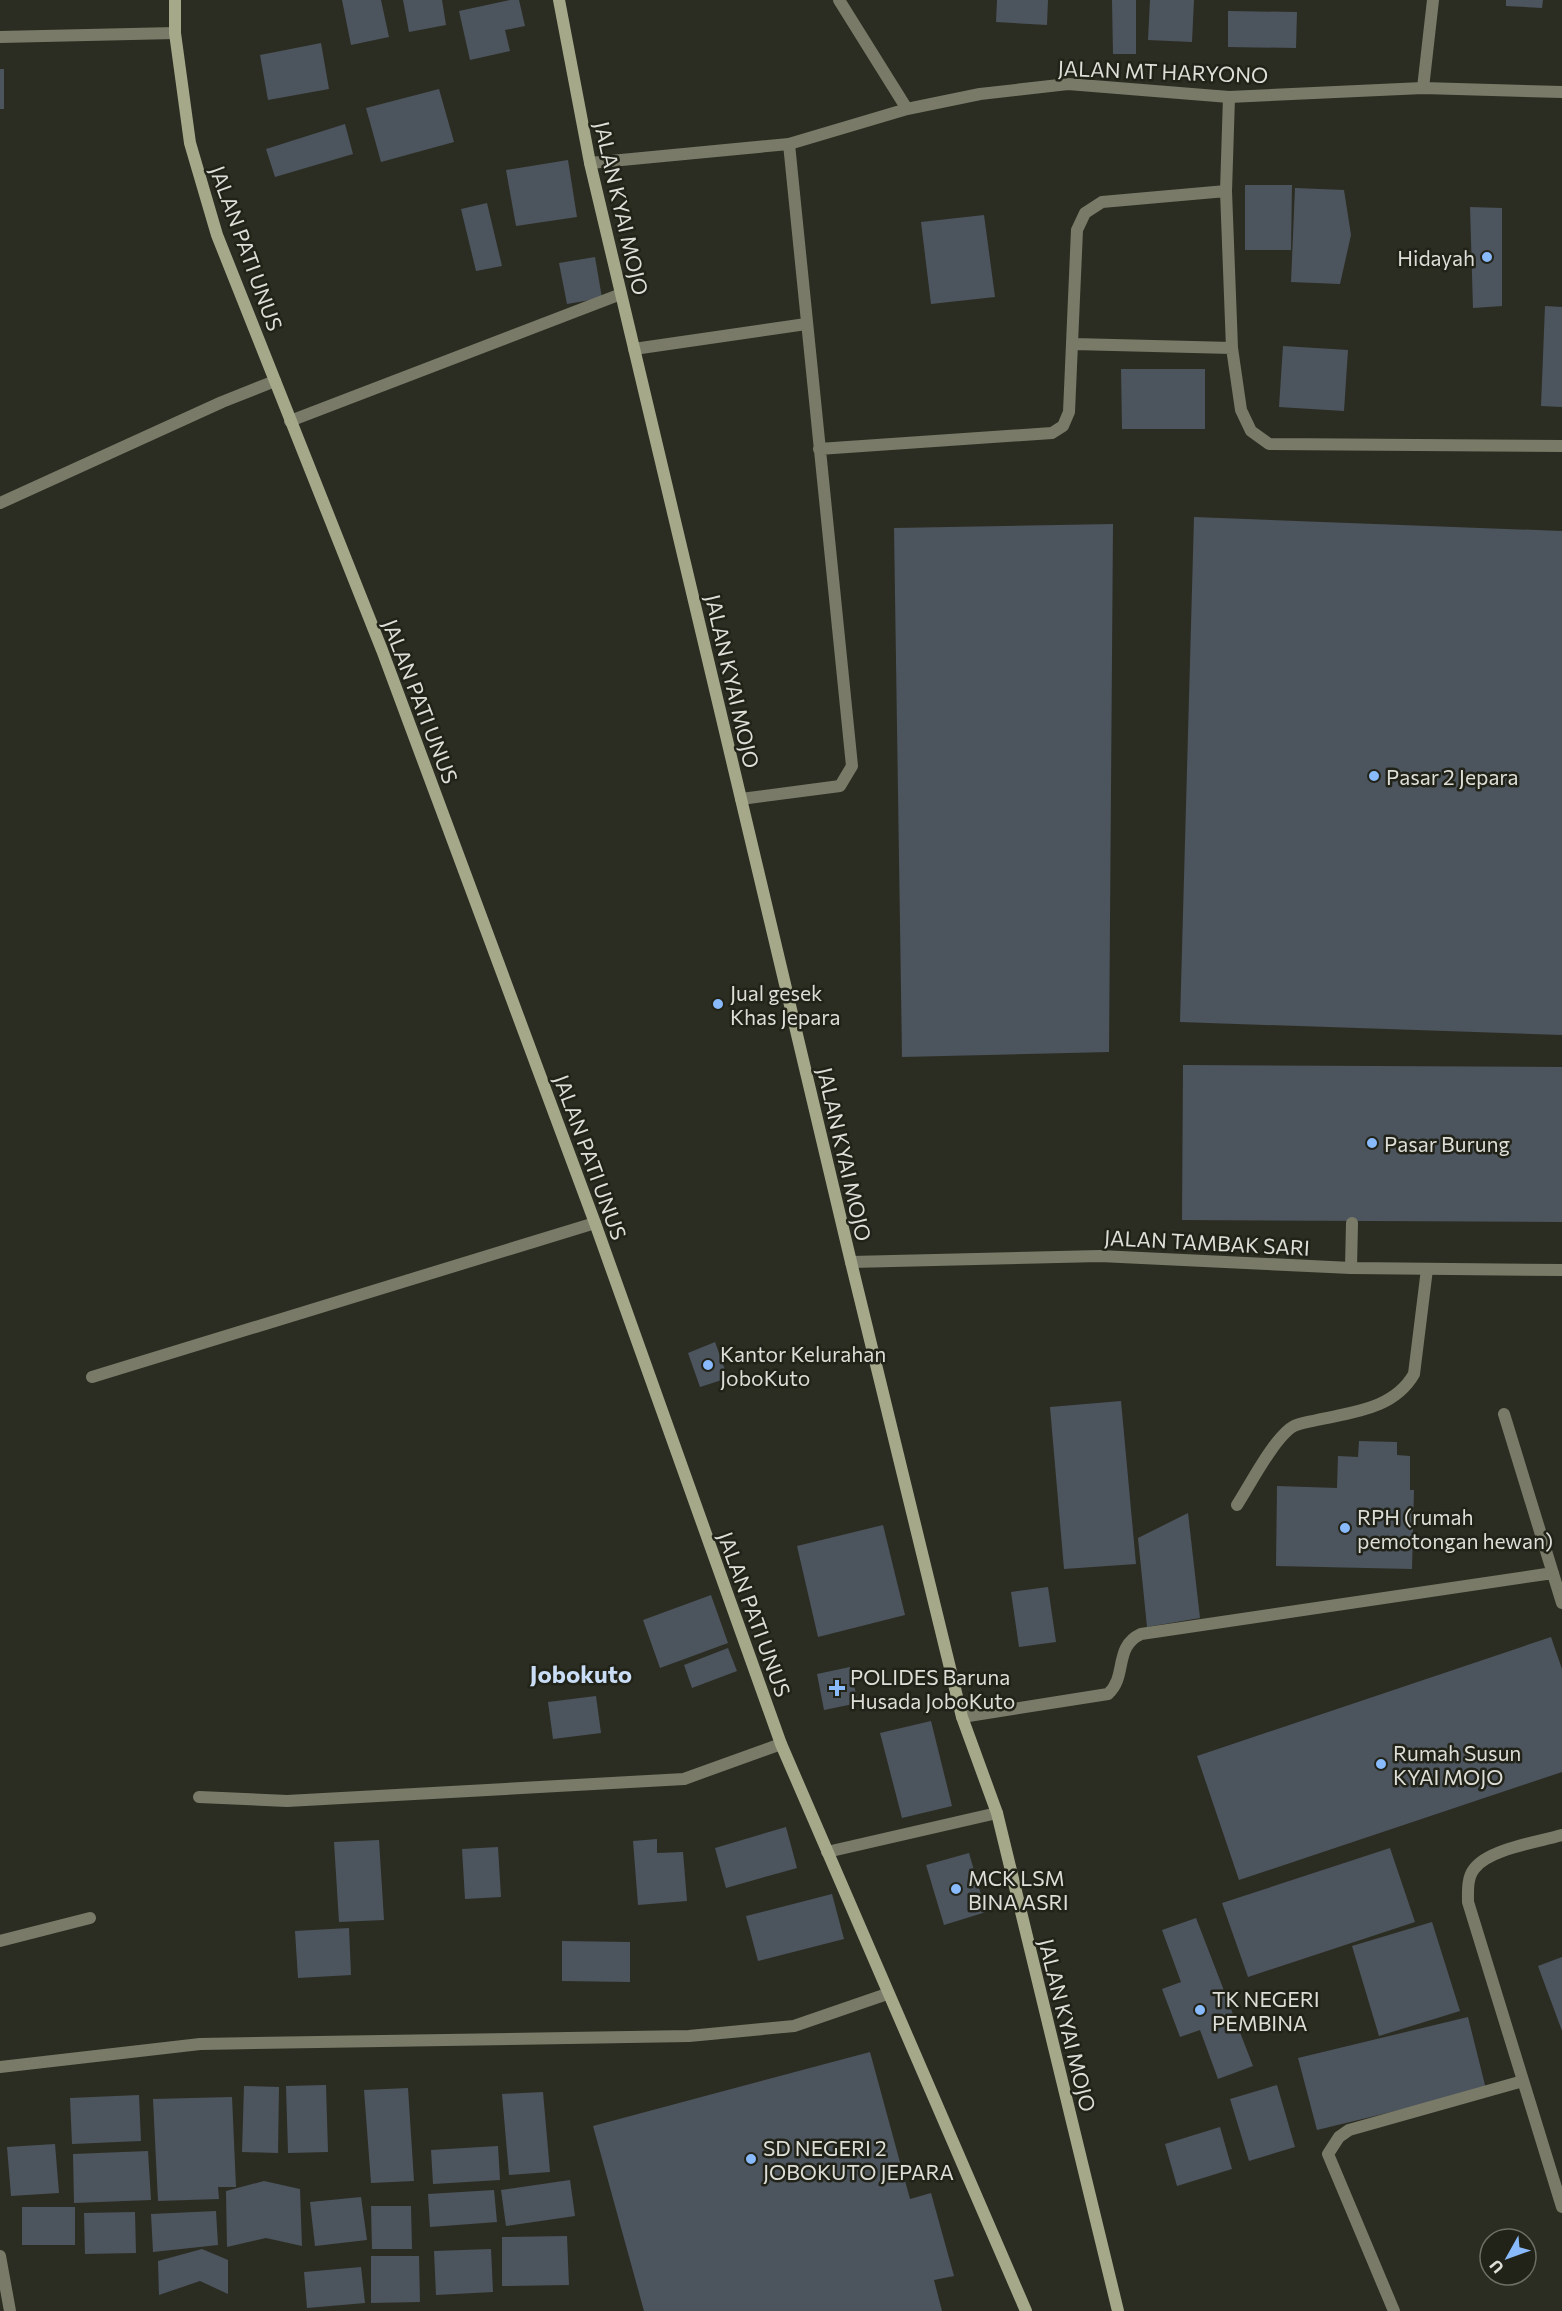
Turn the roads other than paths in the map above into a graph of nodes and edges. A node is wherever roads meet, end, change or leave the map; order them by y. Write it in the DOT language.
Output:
graph roads {
  1 [pos="175,0"];
  2 [pos="558,0"];
  3 [pos="839,0"];
  4 [pos="1433,0"];
  5 [pos="175,33"];
  6 [pos="0,37"];
  7 [pos="1423,88"];
  8 [pos="1562,92"];
  9 [pos="1229,97"];
  10 [pos="907,109"];
  11 [pos="789,144"];
  12 [pos="590,163"];
  13 [pos="1226,191"];
  14 [pos="621,294"];
  15 [pos="806,324"];
  16 [pos="1074,344"];
  17 [pos="1232,348"];
  18 [pos="634,349"];
  19 [pos="275,381"];
  20 [pos="290,422"];
  21 [pos="1562,446"];
  22 [pos="819,449"];
  23 [pos="0,503"];
  24 [pos="741,799"];
  25 [pos="595,1223"];
  26 [pos="1352,1223"];
  27 [pos="851,1262"];
  28 [pos="1351,1268"];
  29 [pos="1427,1269"];
  30 [pos="1562,1270"];
  31 [pos="92,1377"];
  32 [pos="1504,1414"];
  33 [pos="1237,1505"];
  34 [pos="1553,1573"];
  35 [pos="1562,1603"];
  36 [pos="962,1717"];
  37 [pos="781,1744"];
  38 [pos="199,1797"];
  39 [pos="997,1813"];
  40 [pos="1562,1835"];
  41 [pos="827,1852"];
  42 [pos="90,1917"];
  43 [pos="0,1941"];
  44 [pos="887,1994"];
  45 [pos="0,2067"];
  46 [pos="1523,2081"];
  47 [pos="1562,2207"];
  48 [pos="0,2256"];
  49 [pos="10,2311"];
  50 [pos="1026,2311"];
  51 [pos="1118,2311"];
  52 [pos="1394,2311"];
  1 -- 5 [label="street, JALAN PATI UNUS"];
  2 -- 12 [label="street, JALAN KYAI MOJO"];
  3 -- 10 [label="street"];
  4 -- 7 [label="street"];
  5 -- 6 [label="street"];
  5 -- 19 [label="street, JALAN PATI UNUS"];
  7 -- 8 [label="street, JALAN MT HARYONO"];
  7 -- 9 [label="street, JALAN MT HARYONO"];
  9 -- 10 [label="street, JALAN MT HARYONO"];
  9 -- 13 [label="street"];
  10 -- 11 [label="street, JALAN MT HARYONO"];
  11 -- 12 [label="street, JALAN MT HARYONO"];
  11 -- 15 [label="street"];
  12 -- 14 [label="street, JALAN KYAI MOJO"];
  13 -- 16 [label="street"];
  13 -- 17 [label="street"];
  14 -- 18 [label="street, JALAN KYAI MOJO"];
  14 -- 20 [label="street"];
  15 -- 18 [label="street"];
  15 -- 22 [label="street"];
  16 -- 17 [label="street"];
  16 -- 22 [label="street"];
  17 -- 21 [label="street"];
  18 -- 24 [label="street, JALAN KYAI MOJO"];
  19 -- 20 [label="street, JALAN PATI UNUS"];
  19 -- 23 [label="street"];
  20 -- 25 [label="street, JALAN PATI UNUS"];
  22 -- 24 [label="street"];
  24 -- 27 [label="street, JALAN KYAI MOJO"];
  25 -- 31 [label="street"];
  25 -- 37 [label="street, JALAN PATI UNUS"];
  26 -- 28 [label="street"];
  27 -- 28 [label="street, JALAN TAMBAK SARI"];
  27 -- 36 [label="street, JALAN KYAI MOJO"];
  28 -- 29 [label="street, JALAN TAMBAK SARI"];
  29 -- 30 [label="street, JALAN TAMBAK SARI"];
  29 -- 33 [label="street"];
  32 -- 34 [label="street"];
  34 -- 35 [label="street"];
  34 -- 36 [label="street"];
  36 -- 39 [label="street, JALAN KYAI MOJO"];
  37 -- 38 [label="street"];
  37 -- 41 [label="street, JALAN PATI UNUS"];
  39 -- 41 [label="street"];
  39 -- 51 [label="street, JALAN KYAI MOJO"];
  40 -- 46 [label="street"];
  41 -- 44 [label="street, JALAN PATI UNUS"];
  42 -- 43 [label="street"];
  44 -- 45 [label="street"];
  44 -- 50 [label="street, JALAN PATI UNUS"];
  46 -- 47 [label="street"];
  46 -- 52 [label="street"];
  48 -- 49 [label="street"];
}
